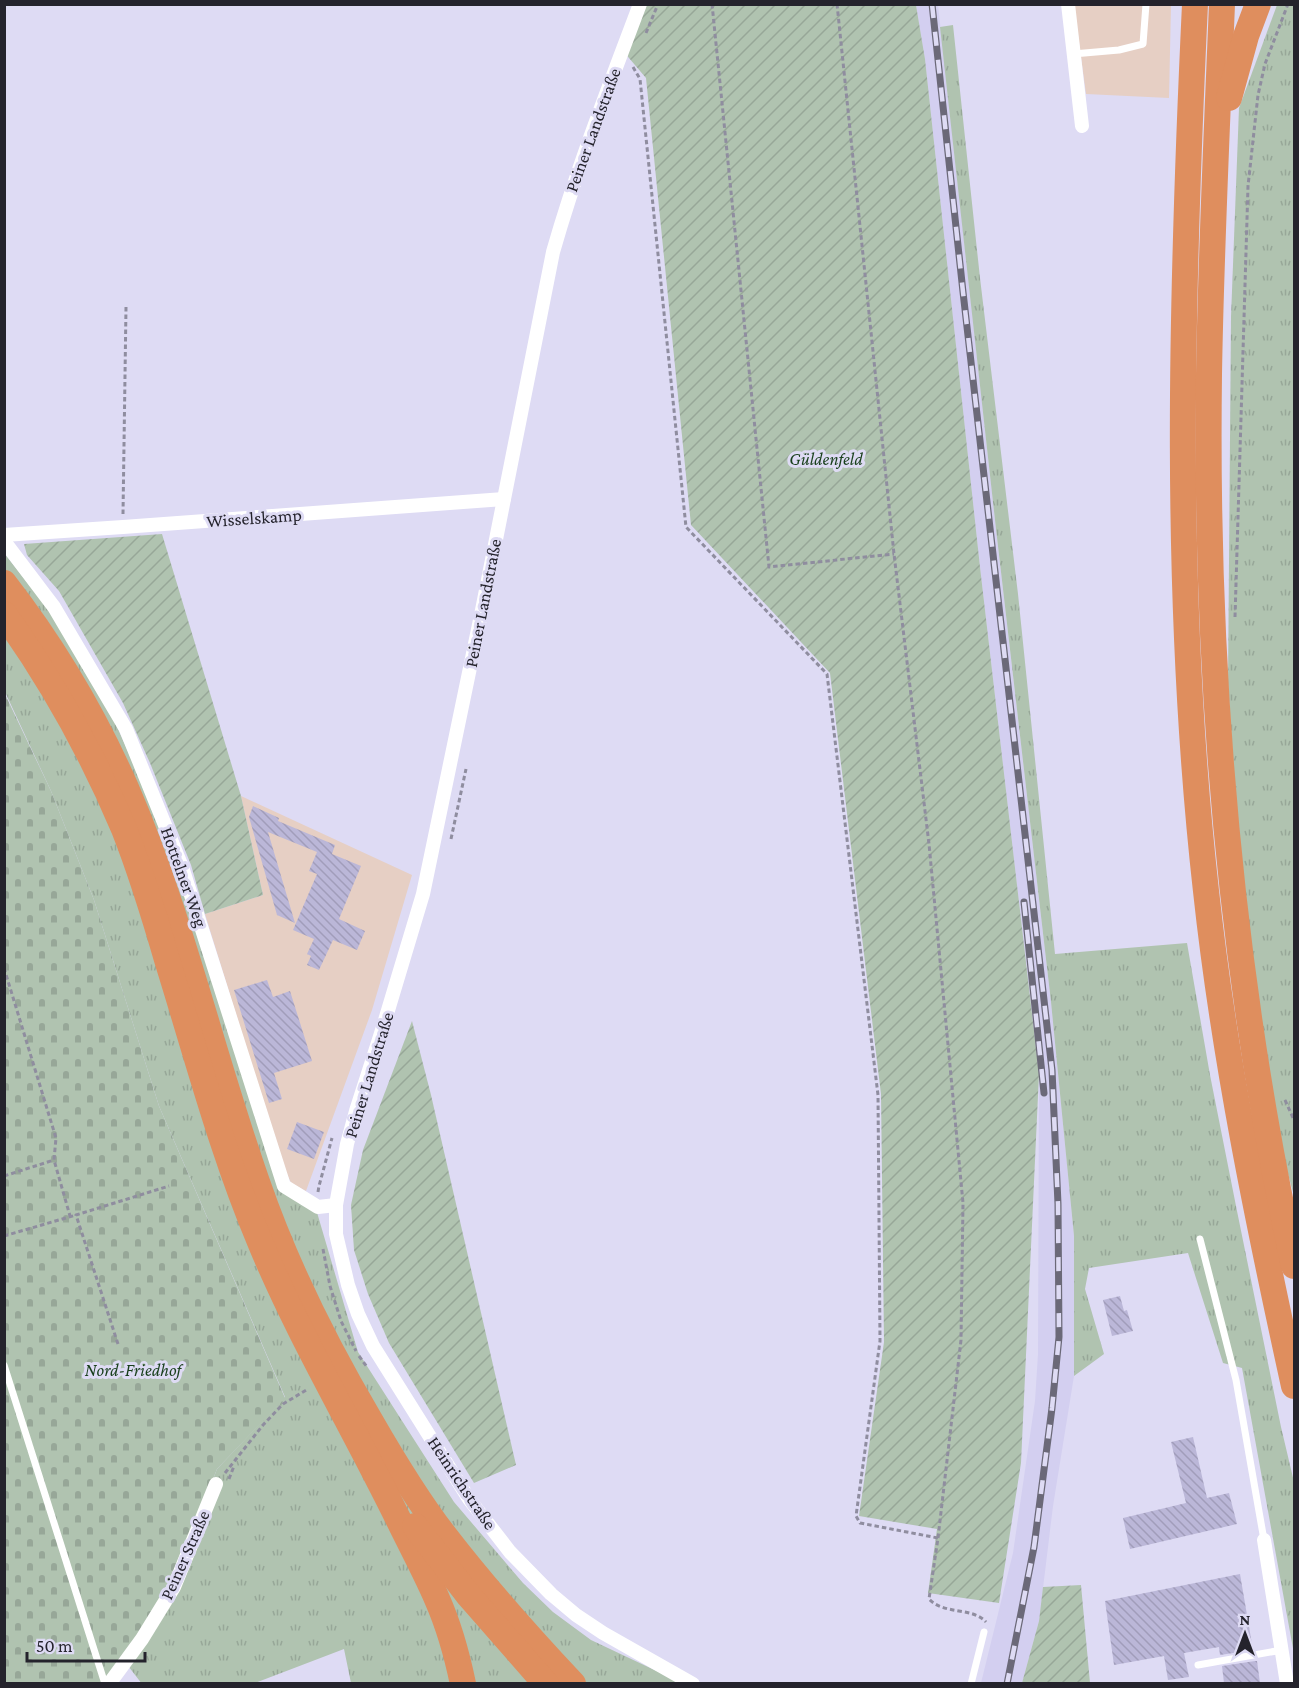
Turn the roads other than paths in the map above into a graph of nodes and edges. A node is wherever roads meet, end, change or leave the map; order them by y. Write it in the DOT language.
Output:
graph roads {
  1 [pos="640,4"];
  2 [pos="1068,4"];
  3 [pos="1146,4"];
  4 [pos="1195,4"];
  5 [pos="1222,4"];
  6 [pos="1258,4"];
  7 [pos="1073,54"];
  8 [pos="1082,126"];
  9 [pos="1215,163"];
  10 [pos="504,499"];
  11 [pos="4,535"];
  12 [pos="4,541"];
  13 [pos="4,583"];
  14 [pos="4,614"];
  15 [pos="336,1205"];
  16 [pos="1200,1239"];
  17 [pos="1294,1266"];
  18 [pos="327,1363"];
  19 [pos="4,1365"];
  20 [pos="1294,1386"];
  21 [pos="340,1388"];
  22 [pos="364,1451"];
  23 [pos="216,1484"];
  24 [pos="1264,1540"];
  25 [pos="984,1632"];
  26 [pos="1282,1650"];
  27 [pos="1198,1665"];
  28 [pos="107,1683"];
  29 [pos="463,1683"];
  30 [pos="546,1683"];
  31 [pos="573,1683"];
  32 [pos="693,1683"];
  33 [pos="971,1683"];
  34 [pos="1287,1683"];
  1 -- 10 [label="street, Peiner Landstraße"];
  2 -- 7 [label="street"];
  3 -- 7 [label="lane"];
  4 -- 20 [label="highway"];
  5 -- 9 [label="highway"];
  6 -- 9 [label="highway"];
  7 -- 8 [label="street"];
  9 -- 17 [label="highway"];
  10 -- 11 [label="street, Wisselskamp"];
  10 -- 15 [label="street, Peiner Landstraße"];
  12 -- 15 [label="street, Hottelner Weg"];
  13 -- 18 [label="highway"];
  14 -- 18 [label="highway"];
  15 -- 32 [label="street, Heinrichstraße"];
  16 -- 24 [label="lane"];
  18 -- 21 [label="highway"];
  19 -- 28 [label="lane"];
  21 -- 22 [label="highway"];
  21 -- 31 [label="highway"];
  22 -- 29 [label="highway"];
  22 -- 30 [label="highway"];
  23 -- 28 [label="street, Peiner Straße"];
  24 -- 26 [label="street"];
  25 -- 33 [label="lane"];
  26 -- 27 [label="lane"];
  26 -- 34 [label="street"];
}
